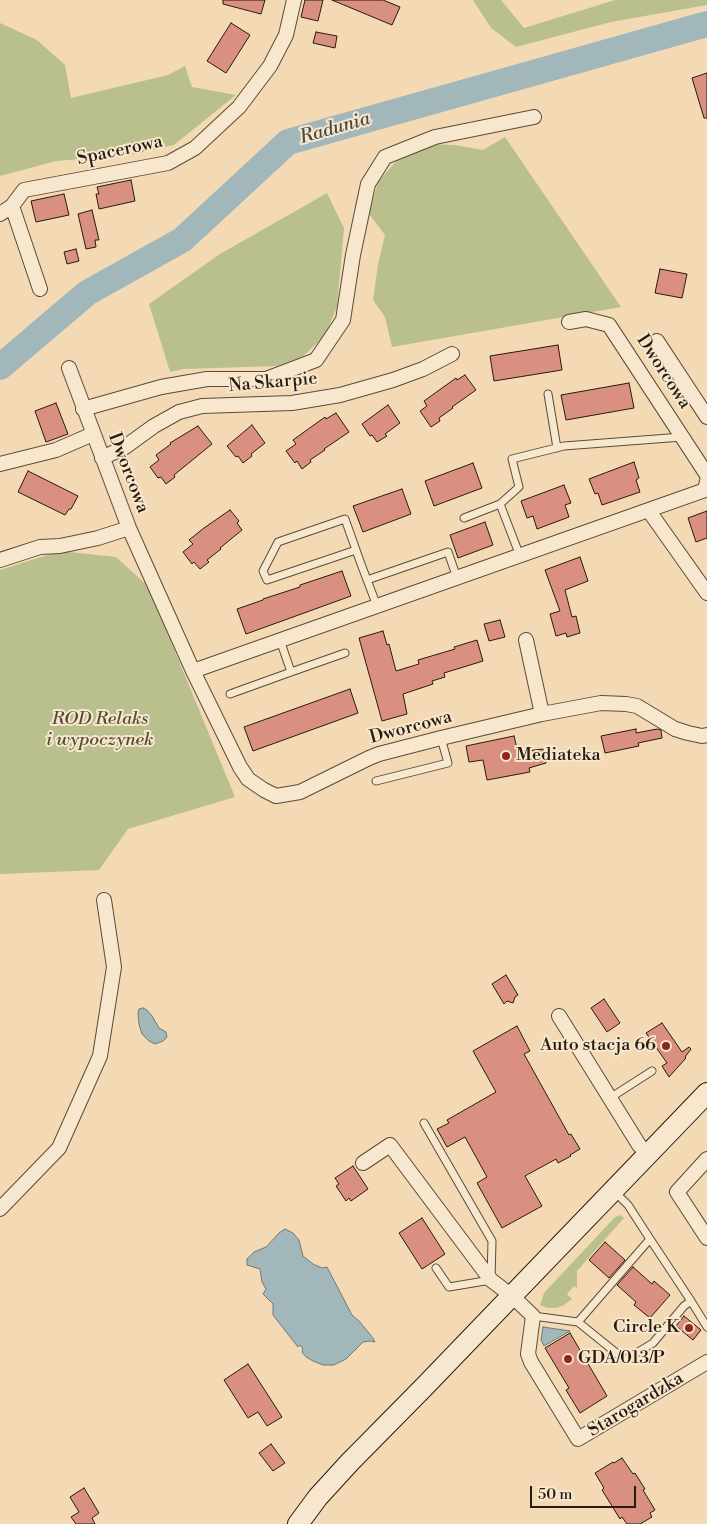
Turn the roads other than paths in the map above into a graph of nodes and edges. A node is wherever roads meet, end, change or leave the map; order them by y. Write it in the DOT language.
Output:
graph roads {
  1 [pos="294,0"];
  2 [pos="534,117"];
  3 [pos="12,206"];
  4 [pos="0,214"];
  5 [pos="40,289"];
  6 [pos="569,322"];
  7 [pos="657,341"];
  8 [pos="452,354"];
  9 [pos="69,368"];
  10 [pos="548,394"];
  11 [pos="83,409"];
  12 [pos="707,417"];
  13 [pos="93,434"];
  14 [pos="683,437"];
  15 [pos="557,448"];
  16 [pos="102,458"];
  17 [pos="0,464"];
  18 [pos="707,475"];
  19 [pos="706,487"];
  20 [pos="500,504"];
  21 [pos="649,511"];
  22 [pos="464,518"];
  23 [pos="128,528"];
  24 [pos="356,550"];
  25 [pos="520,556"];
  26 [pos="0,560"];
  27 [pos="457,578"];
  28 [pos="367,580"];
  29 [pos="707,593"];
  30 [pos="377,606"];
  31 [pos="280,640"];
  32 [pos="526,640"];
  33 [pos="345,653"];
  34 [pos="193,670"];
  35 [pos="291,672"];
  36 [pos="230,694"];
  37 [pos="542,714"];
  38 [pos="707,735"];
  39 [pos="441,738"];
  40 [pos="376,781"];
  41 [pos="104,900"];
  42 [pos="559,1016"];
  43 [pos="652,1071"];
  44 [pos="707,1093"];
  45 [pos="610,1098"];
  46 [pos="424,1122"];
  47 [pos="649,1155"];
  48 [pos="707,1159"];
  49 [pos="363,1163"];
  50 [pos="614,1191"];
  51 [pos="0,1209"];
  52 [pos="707,1238"];
  53 [pos="650,1239"];
  54 [pos="436,1268"];
  55 [pos="491,1280"];
  56 [pos="512,1296"];
  57 [pos="691,1302"];
  58 [pos="533,1316"];
  59 [pos="578,1322"];
  60 [pos="707,1328"];
  61 [pos="707,1362"];
  62 [pos="298,1524"];
  1 -- 3 [label="street, Spacerowa"];
  2 -- 11 [label="street"];
  3 -- 4 [label="street, Spacerowa"];
  3 -- 5 [label="street"];
  6 -- 14 [label="street, Dworcowa"];
  7 -- 12 [label="street"];
  8 -- 16 [label="street, Na Skarpie"];
  9 -- 11 [label="street, Dworcowa"];
  10 -- 15 [label="lane"];
  11 -- 13 [label="street, Dworcowa"];
  13 -- 16 [label="street, Dworcowa"];
  13 -- 17 [label="street"];
  14 -- 15 [label="lane"];
  14 -- 18 [label="street, Dworcowa"];
  15 -- 20 [label="lane"];
  16 -- 23 [label="street, Dworcowa"];
  19 -- 21 [label="street"];
  20 -- 22 [label="lane"];
  20 -- 25 [label="lane"];
  21 -- 25 [label="street"];
  21 -- 29 [label="street"];
  23 -- 26 [label="street"];
  23 -- 34 [label="street, Dworcowa"];
  24 -- 24 [label="lane"];
  24 -- 28 [label="lane"];
  25 -- 27 [label="street"];
  27 -- 28 [label="lane"];
  27 -- 30 [label="street"];
  28 -- 30 [label="lane"];
  30 -- 31 [label="street"];
  31 -- 34 [label="street"];
  31 -- 35 [label="lane"];
  32 -- 37 [label="street"];
  33 -- 35 [label="lane"];
  34 -- 39 [label="street, Dworcowa"];
  35 -- 36 [label="lane"];
  37 -- 38 [label="street, Dworcowa"];
  37 -- 39 [label="street, Dworcowa"];
  39 -- 40 [label="lane"];
  41 -- 51 [label="street"];
  42 -- 45 [label="street"];
  43 -- 45 [label="lane"];
  44 -- 47 [label="main road"];
  45 -- 47 [label="street"];
  46 -- 55 [label="lane"];
  47 -- 50 [label="main road"];
  48 -- 52 [label="street"];
  49 -- 55 [label="street"];
  50 -- 53 [label="lane"];
  50 -- 56 [label="main road"];
  53 -- 57 [label="lane"];
  53 -- 59 [label="lane"];
  54 -- 55 [label="lane"];
  55 -- 56 [label="street"];
  56 -- 58 [label="street"];
  56 -- 62 [label="main road"];
  57 -- 59 [label="lane"];
  57 -- 60 [label="lane"];
  58 -- 59 [label="lane"];
  58 -- 61 [label="street, Starogardzka"];
}
